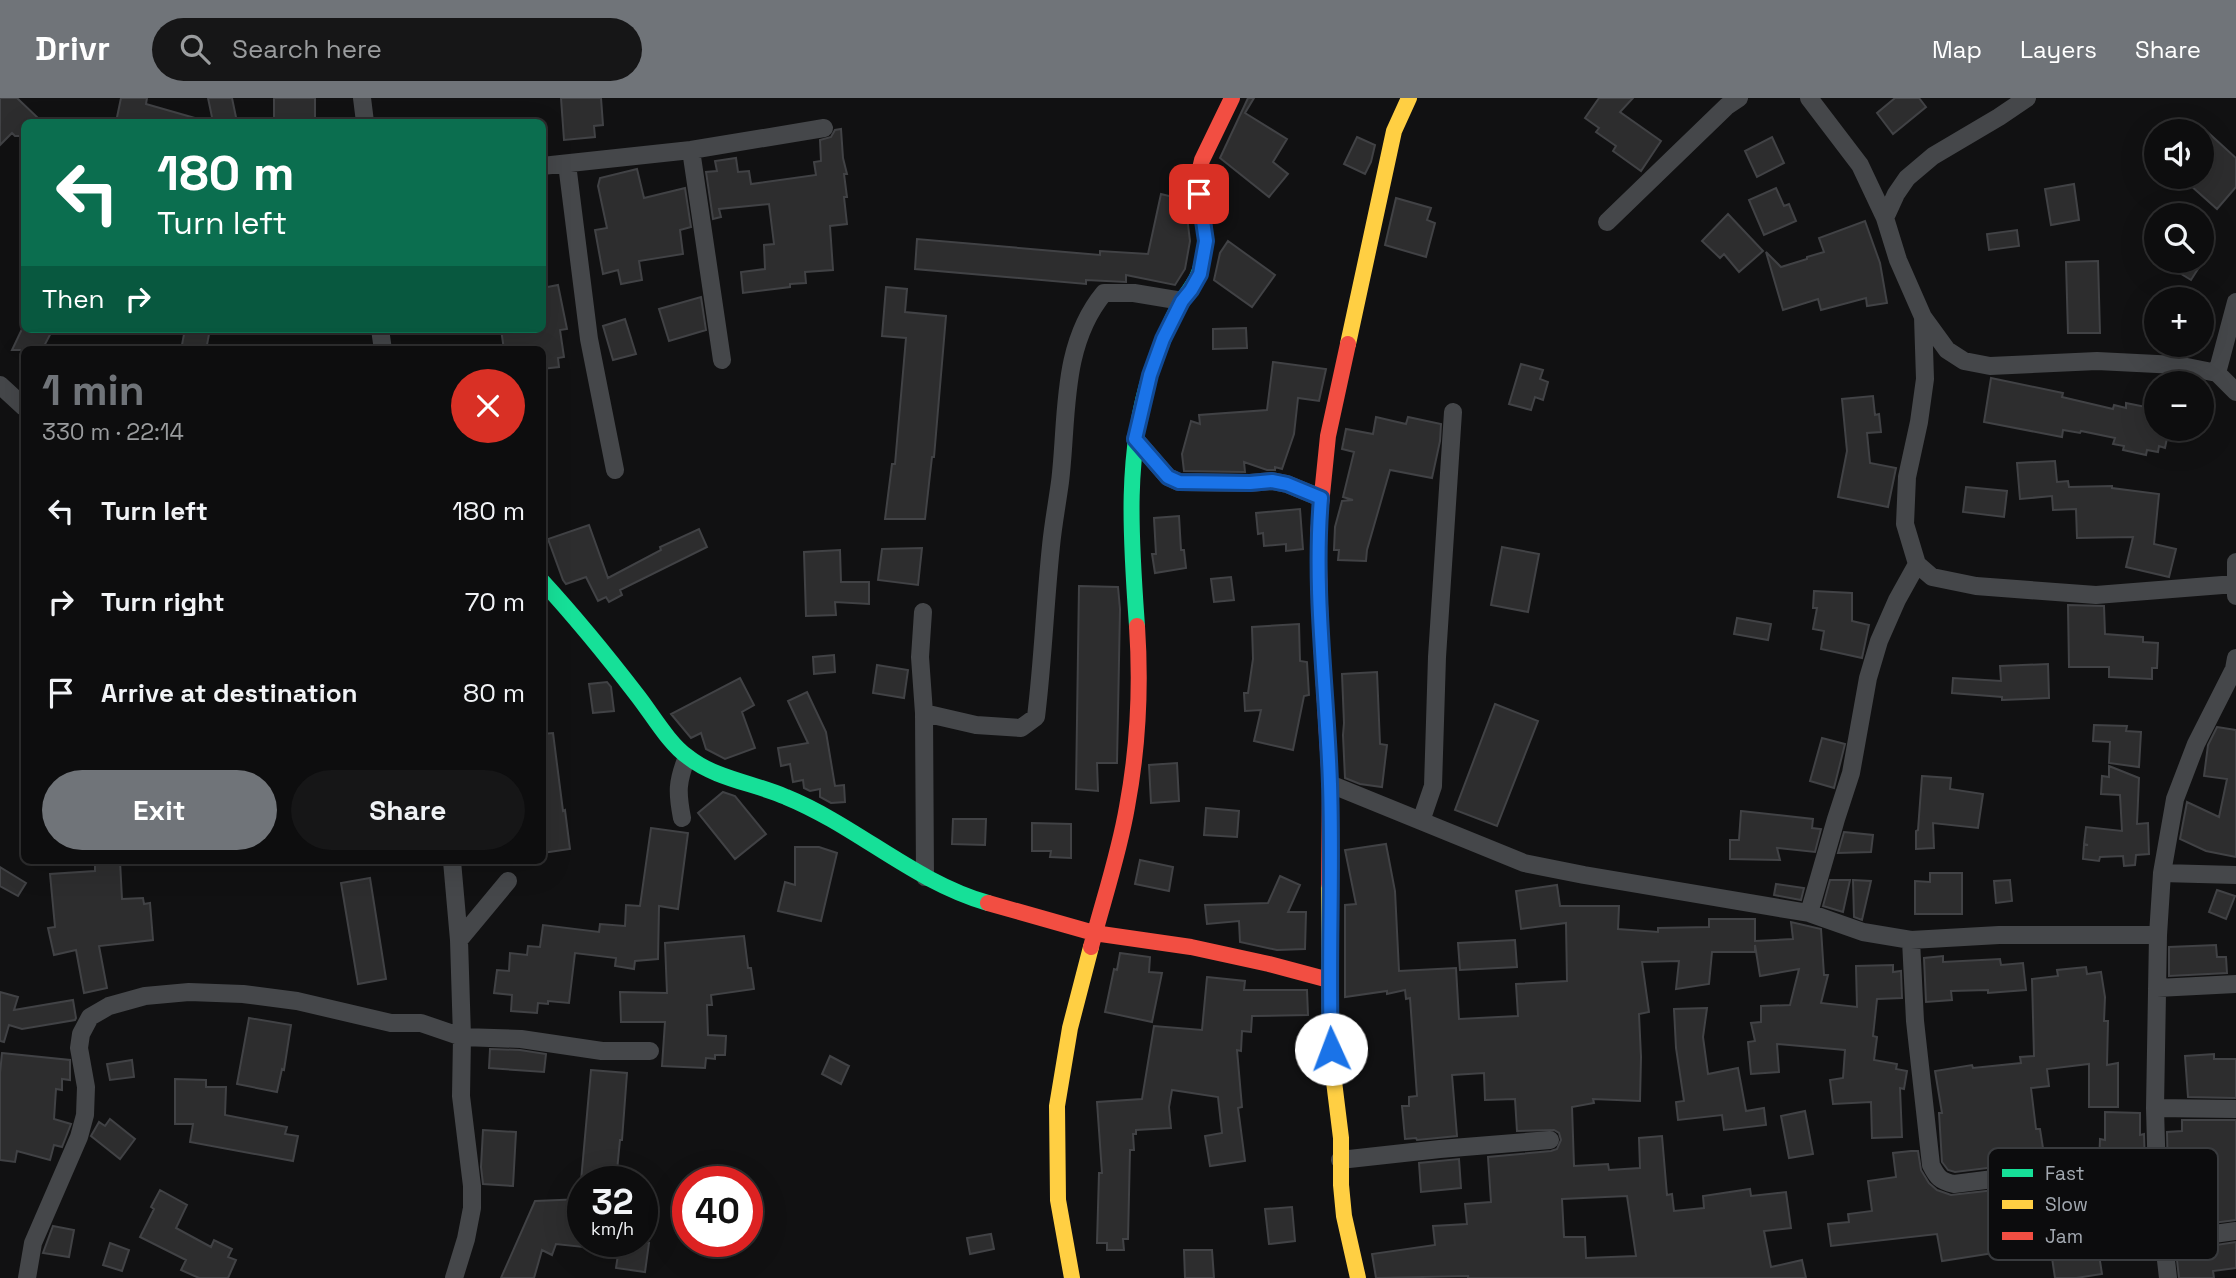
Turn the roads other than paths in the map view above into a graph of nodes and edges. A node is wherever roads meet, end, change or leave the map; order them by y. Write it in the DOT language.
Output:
graph roads {
  1 [pos="362,98"];
  2 [pos="1232,98"];
  3 [pos="1409,98"];
  4 [pos="1739,98"];
  5 [pos="1809,98"];
  6 [pos="2027,98"];
  7 [pos="365,119"];
  8 [pos="824,128"];
  9 [pos="691,150"];
  10 [pos="567,164"];
  11 [pos="546,166"];
  12 [pos="1885,218"];
  13 [pos="1607,222"];
  14 [pos="1182,301"];
  15 [pos="2236,302"];
  16 [pos="1923,317"];
  17 [pos="722,360"];
  18 [pos="2217,373"];
  19 [pos="0,385"];
  20 [pos="2236,392"];
  21 [pos="21,404"];
  22 [pos="1453,411"];
  23 [pos="1135,439"];
  24 [pos="615,470"];
  25 [pos="1321,498"];
  26 [pos="2236,562"];
  27 [pos="1917,564"];
  28 [pos="546,585"];
  29 [pos="2236,590"];
  30 [pos="923,612"];
  31 [pos="2235,666"];
  32 [pos="924,713"];
  33 [pos="687,758"];
  34 [pos="1330,784"];
  35 [pos="682,818"];
  36 [pos="1420,821"];
  37 [pos="452,864"];
  38 [pos="2162,873"];
  39 [pos="2236,875"];
  40 [pos="925,877"];
  41 [pos="508,881"];
  42 [pos="1809,914"];
  43 [pos="1094,933"];
  44 [pos="2158,935"];
  45 [pos="459,940"];
  46 [pos="1911,940"];
  47 [pos="1329,980"];
  48 [pos="2236,984"];
  49 [pos="2157,988"];
  50 [pos="462,1037"];
  51 [pos="650,1051"];
  52 [pos="2155,1108"];
  53 [pos="2236,1109"];
  54 [pos="1550,1140"];
  55 [pos="2156,1148"];
  56 [pos="1340,1160"];
  57 [pos="1988,1180"];
  58 [pos="2236,1231"];
  59 [pos="2218,1234"];
  60 [pos="2166,1260"];
  61 [pos="27,1278"];
  62 [pos="454,1278"];
  63 [pos="1072,1278"];
  64 [pos="1358,1278"];
  65 [pos="2168,1278"];
  1 -- 7 [label="street"];
  2 -- 14 [label="street"];
  3 -- 25 [label="street"];
  4 -- 13 [label="street"];
  5 -- 12 [label="street"];
  6 -- 12 [label="street"];
  8 -- 9 [label="street"];
  9 -- 10 [label="street"];
  9 -- 17 [label="street"];
  10 -- 11 [label="street"];
  10 -- 24 [label="street"];
  12 -- 16 [label="street"];
  14 -- 23 [label="street"];
  14 -- 32 [label="street"];
  15 -- 18 [label="street"];
  16 -- 18 [label="street"];
  16 -- 27 [label="street"];
  18 -- 20 [label="street"];
  19 -- 21 [label="street"];
  22 -- 36 [label="street"];
  23 -- 25 [label="street"];
  23 -- 43 [label="street"];
  25 -- 34 [label="street"];
  26 -- 29 [label="street"];
  27 -- 29 [label="street"];
  27 -- 42 [label="street"];
  28 -- 33 [label="street"];
  30 -- 32 [label="street"];
  31 -- 38 [label="street"];
  32 -- 40 [label="street"];
  33 -- 35 [label="street"];
  33 -- 40 [label="street"];
  34 -- 36 [label="street"];
  34 -- 47 [label="street"];
  36 -- 42 [label="street"];
  37 -- 45 [label="street"];
  38 -- 39 [label="street"];
  38 -- 44 [label="street"];
  40 -- 43 [label="street"];
  41 -- 45 [label="street"];
  42 -- 46 [label="street"];
  43 -- 47 [label="street"];
  43 -- 63 [label="street"];
  44 -- 46 [label="street"];
  44 -- 49 [label="street"];
  45 -- 50 [label="street"];
  46 -- 57 [label="street"];
  47 -- 56 [label="street"];
  48 -- 49 [label="street"];
  49 -- 52 [label="street"];
  50 -- 51 [label="street"];
  50 -- 61 [label="street"];
  50 -- 62 [label="street"];
  52 -- 53 [label="street"];
  52 -- 55 [label="street"];
  54 -- 56 [label="street"];
  56 -- 64 [label="street"];
  58 -- 59 [label="street"];
  60 -- 65 [label="street"];
}
